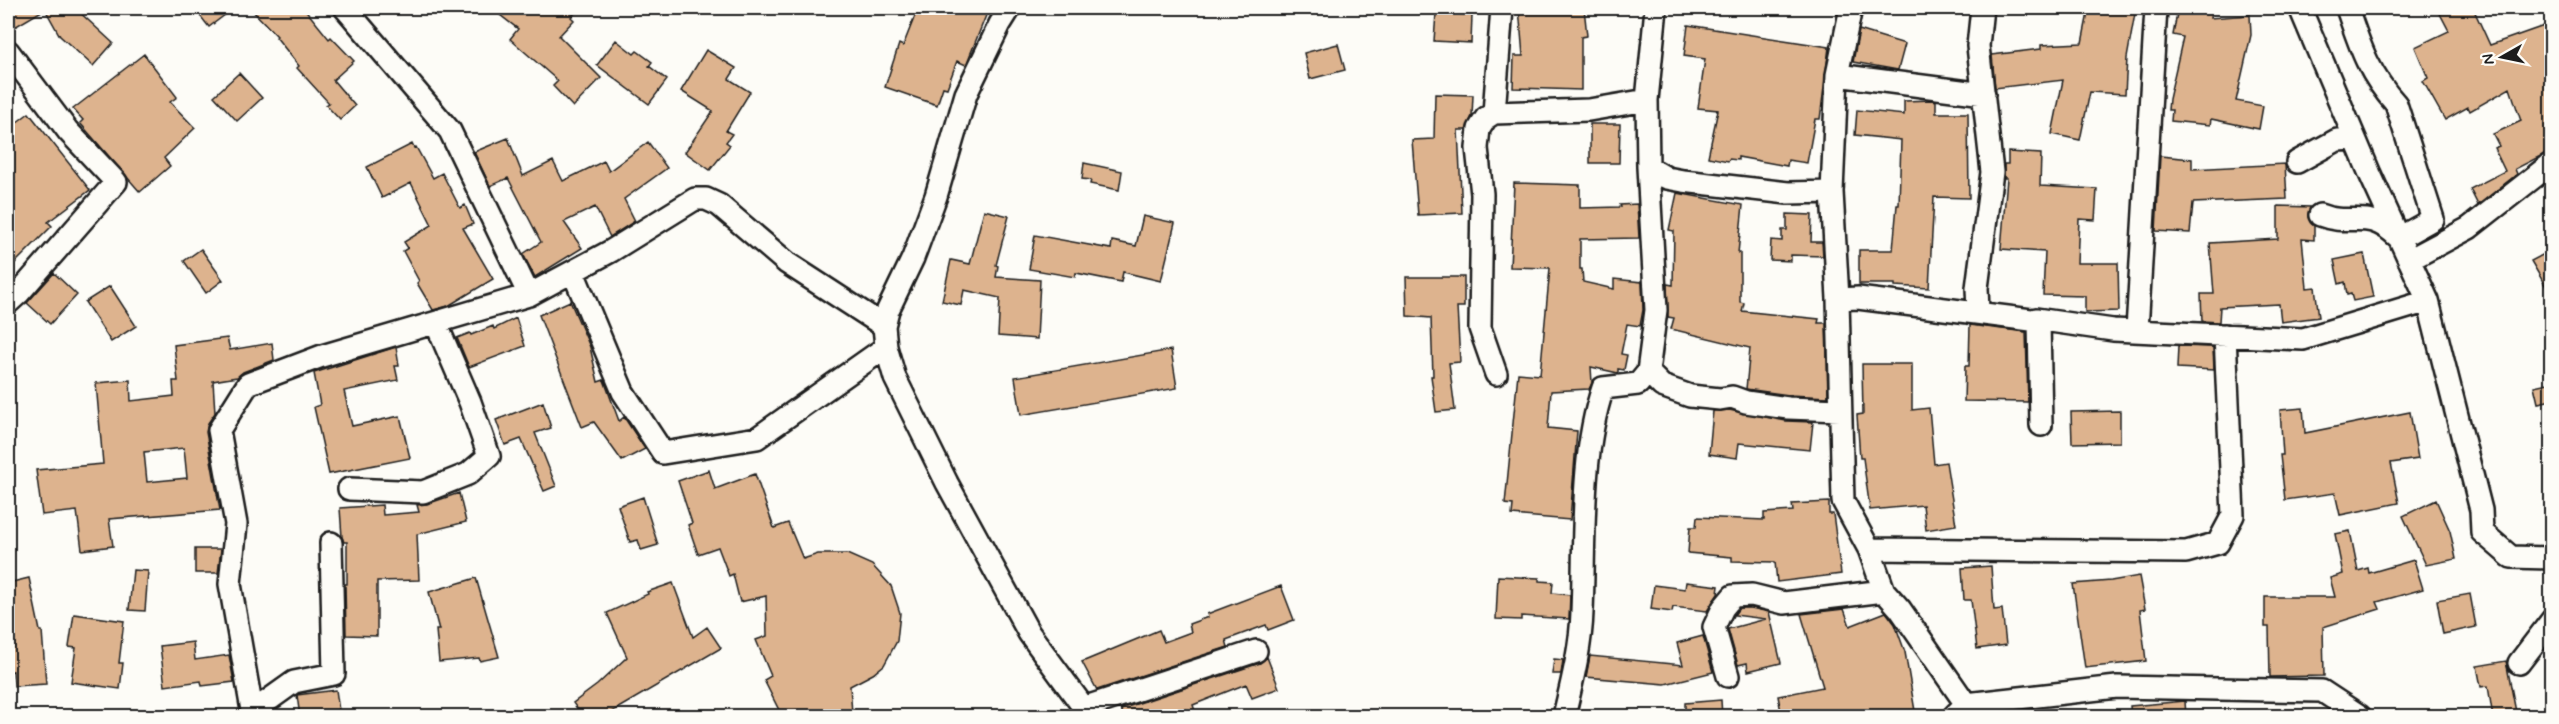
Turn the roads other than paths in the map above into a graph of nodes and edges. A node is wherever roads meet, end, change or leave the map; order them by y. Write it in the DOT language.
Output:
graph roads {
  1 [pos="345,8"];
  2 [pos="1010,8"];
  3 [pos="1502,8"];
  4 [pos="1656,8"];
  5 [pos="1851,8"];
  6 [pos="1982,8"];
  7 [pos="2156,8"];
  8 [pos="2300,8"];
  9 [pos="2347,8"];
  10 [pos="8,51"];
  11 [pos="1837,75"];
  12 [pos="1984,94"];
  13 [pos="1647,100"];
  14 [pos="1494,113"];
  15 [pos="2355,140"];
  16 [pos="2297,162"];
  17 [pos="2552,162"];
  18 [pos="1648,167"];
  19 [pos="1832,192"];
  20 [pos="2320,215"];
  21 [pos="2399,238"];
  22 [pos="2409,260"];
  23 [pos="573,272"];
  24 [pos="529,296"];
  25 [pos="1838,299"];
  26 [pos="2428,301"];
  27 [pos="8,303"];
  28 [pos="1978,311"];
  29 [pos="2036,319"];
  30 [pos="436,323"];
  31 [pos="884,326"];
  32 [pos="2137,330"];
  33 [pos="2225,335"];
  34 [pos="886,347"];
  35 [pos="1648,372"];
  36 [pos="1496,374"];
  37 [pos="1840,410"];
  38 [pos="2041,425"];
  39 [pos="349,489"];
  40 [pos="331,543"];
  41 [pos="1869,549"];
  42 [pos="2552,558"];
  43 [pos="1884,591"];
  44 [pos="2552,620"];
  45 [pos="1256,651"];
  46 [pos="2520,663"];
  47 [pos="1728,676"];
  48 [pos="1960,710"];
  49 [pos="253,714"];
  50 [pos="1085,714"];
  51 [pos="1564,717"];
  52 [pos="2360,717"];
  1 -- 24 [label="street"];
  2 -- 31 [label="street"];
  3 -- 14 [label="street"];
  4 -- 13 [label="street"];
  5 -- 11 [label="street"];
  6 -- 12 [label="street"];
  7 -- 32 [label="street"];
  8 -- 15 [label="street"];
  9 -- 21 [label="street"];
  10 -- 27 [label="street"];
  11 -- 12 [label="street"];
  11 -- 19 [label="street"];
  12 -- 28 [label="street"];
  13 -- 14 [label="street"];
  13 -- 18 [label="street"];
  14 -- 36 [label="street"];
  15 -- 16 [label="street"];
  15 -- 21 [label="street"];
  17 -- 22 [label="street"];
  18 -- 19 [label="street"];
  18 -- 35 [label="street"];
  19 -- 25 [label="street"];
  20 -- 21 [label="street"];
  21 -- 22 [label="street"];
  22 -- 26 [label="street"];
  23 -- 24 [label="street"];
  23 -- 31 [label="street"];
  23 -- 34 [label="street"];
  24 -- 30 [label="street"];
  25 -- 28 [label="street"];
  25 -- 37 [label="street"];
  26 -- 33 [label="street"];
  26 -- 42 [label="street"];
  28 -- 29 [label="street"];
  29 -- 32 [label="street"];
  29 -- 38 [label="street"];
  30 -- 39 [label="street"];
  30 -- 49 [label="street"];
  31 -- 34 [label="street"];
  32 -- 33 [label="street"];
  33 -- 41 [label="street"];
  34 -- 50 [label="street"];
  35 -- 37 [label="street"];
  35 -- 51 [label="street"];
  37 -- 41 [label="street"];
  40 -- 49 [label="street"];
  41 -- 43 [label="street"];
  43 -- 47 [label="street"];
  43 -- 48 [label="street"];
  44 -- 46 [label="street"];
  45 -- 50 [label="street"];
  48 -- 52 [label="street"];
}
